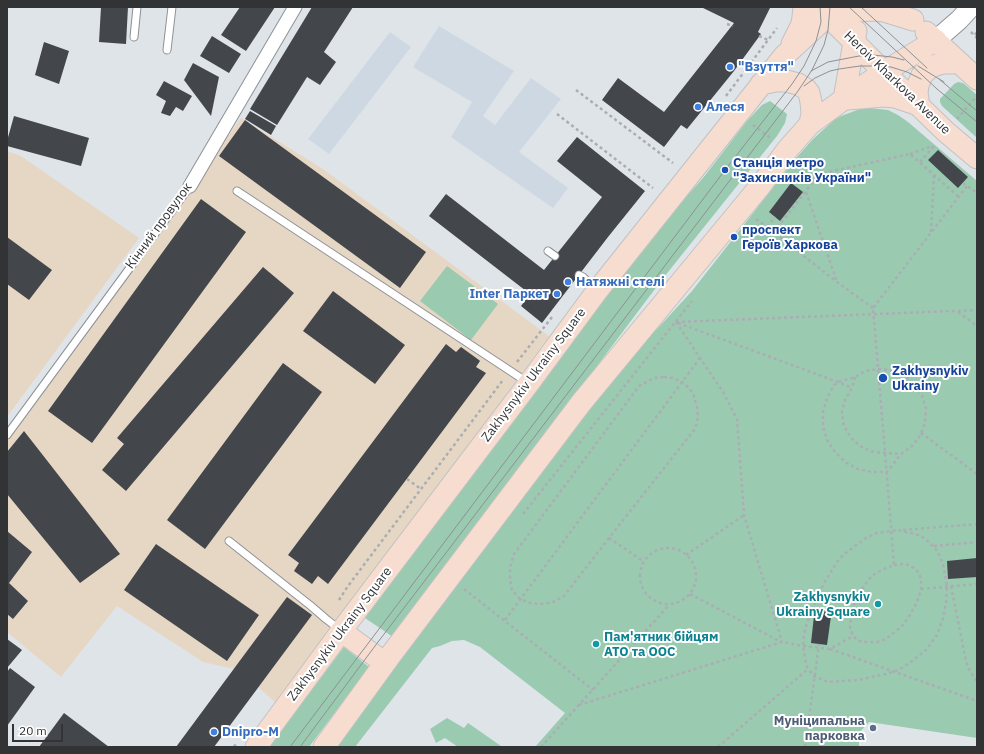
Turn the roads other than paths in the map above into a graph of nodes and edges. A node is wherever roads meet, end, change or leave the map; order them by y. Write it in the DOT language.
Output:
graph roads {
  1 [pos="137,7"];
  2 [pos="172,7"];
  3 [pos="295,7"];
  4 [pos="804,7"];
  5 [pos="971,7"];
  6 [pos="860,9"];
  7 [pos="825,12"];
  8 [pos="906,14"];
  9 [pos="134,37"];
  10 [pos="936,40"];
  11 [pos="854,42"];
  12 [pos="167,50"];
  13 [pos="784,56"];
  14 [pos="960,63"];
  15 [pos="884,72"];
  16 [pos="922,75"];
  17 [pos="977,78"];
  18 [pos="761,84"];
  19 [pos="844,99"];
  20 [pos="919,106"];
  21 [pos="810,124"];
  22 [pos="977,158"];
  23 [pos="190,186"];
  24 [pos="237,191"];
  25 [pos="548,251"];
  26 [pos="555,256"];
  27 [pos="579,275"];
  28 [pos="597,291"];
  29 [pos="529,383"];
  30 [pos="7,435"];
  31 [pos="228,540"];
  32 [pos="341,631"];
  33 [pos="385,664"];
  34 [pos="256,747"];
  35 [pos="324,747"];
  1 -- 9 [label="lane"];
  2 -- 12 [label="lane"];
  3 -- 23 [label="street, Кінний провулок"];
  4 -- 13 [label="main road"];
  5 -- 10 [label="street"];
  6 -- 7 [label="main road, Zakhysnykiv Ukrainy Square"];
  6 -- 8 [label="main road"];
  6 -- 11 [label="main road"];
  7 -- 11 [label="main road, Heroiv Kharkova Avenue"];
  7 -- 13 [label="main road, Zakhysnykiv Ukrainy Square"];
  8 -- 10 [label="main road"];
  10 -- 14 [label="main road"];
  10 -- 15 [label="main road"];
  10 -- 16 [label="main road"];
  11 -- 15 [label="main road, Heroiv Kharkova Avenue"];
  11 -- 19 [label="main road"];
  13 -- 18 [label="main road, Zakhysnykiv Ukrainy Square"];
  14 -- 16 [label="main road"];
  14 -- 17 [label="main road"];
  15 -- 19 [label="main road"];
  15 -- 20 [label="main road, Heroiv Kharkova Avenue"];
  16 -- 20 [label="main road"];
  18 -- 21 [label="main road"];
  18 -- 28 [label="main road, Zakhysnykiv Ukrainy Square"];
  19 -- 20 [label="main road"];
  19 -- 21 [label="main road"];
  20 -- 22 [label="main road, Heroiv Kharkova Avenue"];
  21 -- 33 [label="main road"];
  23 -- 30 [label="lane, Кінний провулок"];
  24 -- 29 [label="lane"];
  25 -- 26 [label="lane"];
  27 -- 28 [label="lane"];
  28 -- 29 [label="main road, Zakhysnykiv Ukrainy Square"];
  29 -- 32 [label="main road, Zakhysnykiv Ukrainy Square"];
  31 -- 32 [label="lane"];
  32 -- 33 [label="main road"];
  32 -- 34 [label="main road, Zakhysnykiv Ukrainy Square"];
  33 -- 35 [label="main road"];
}
